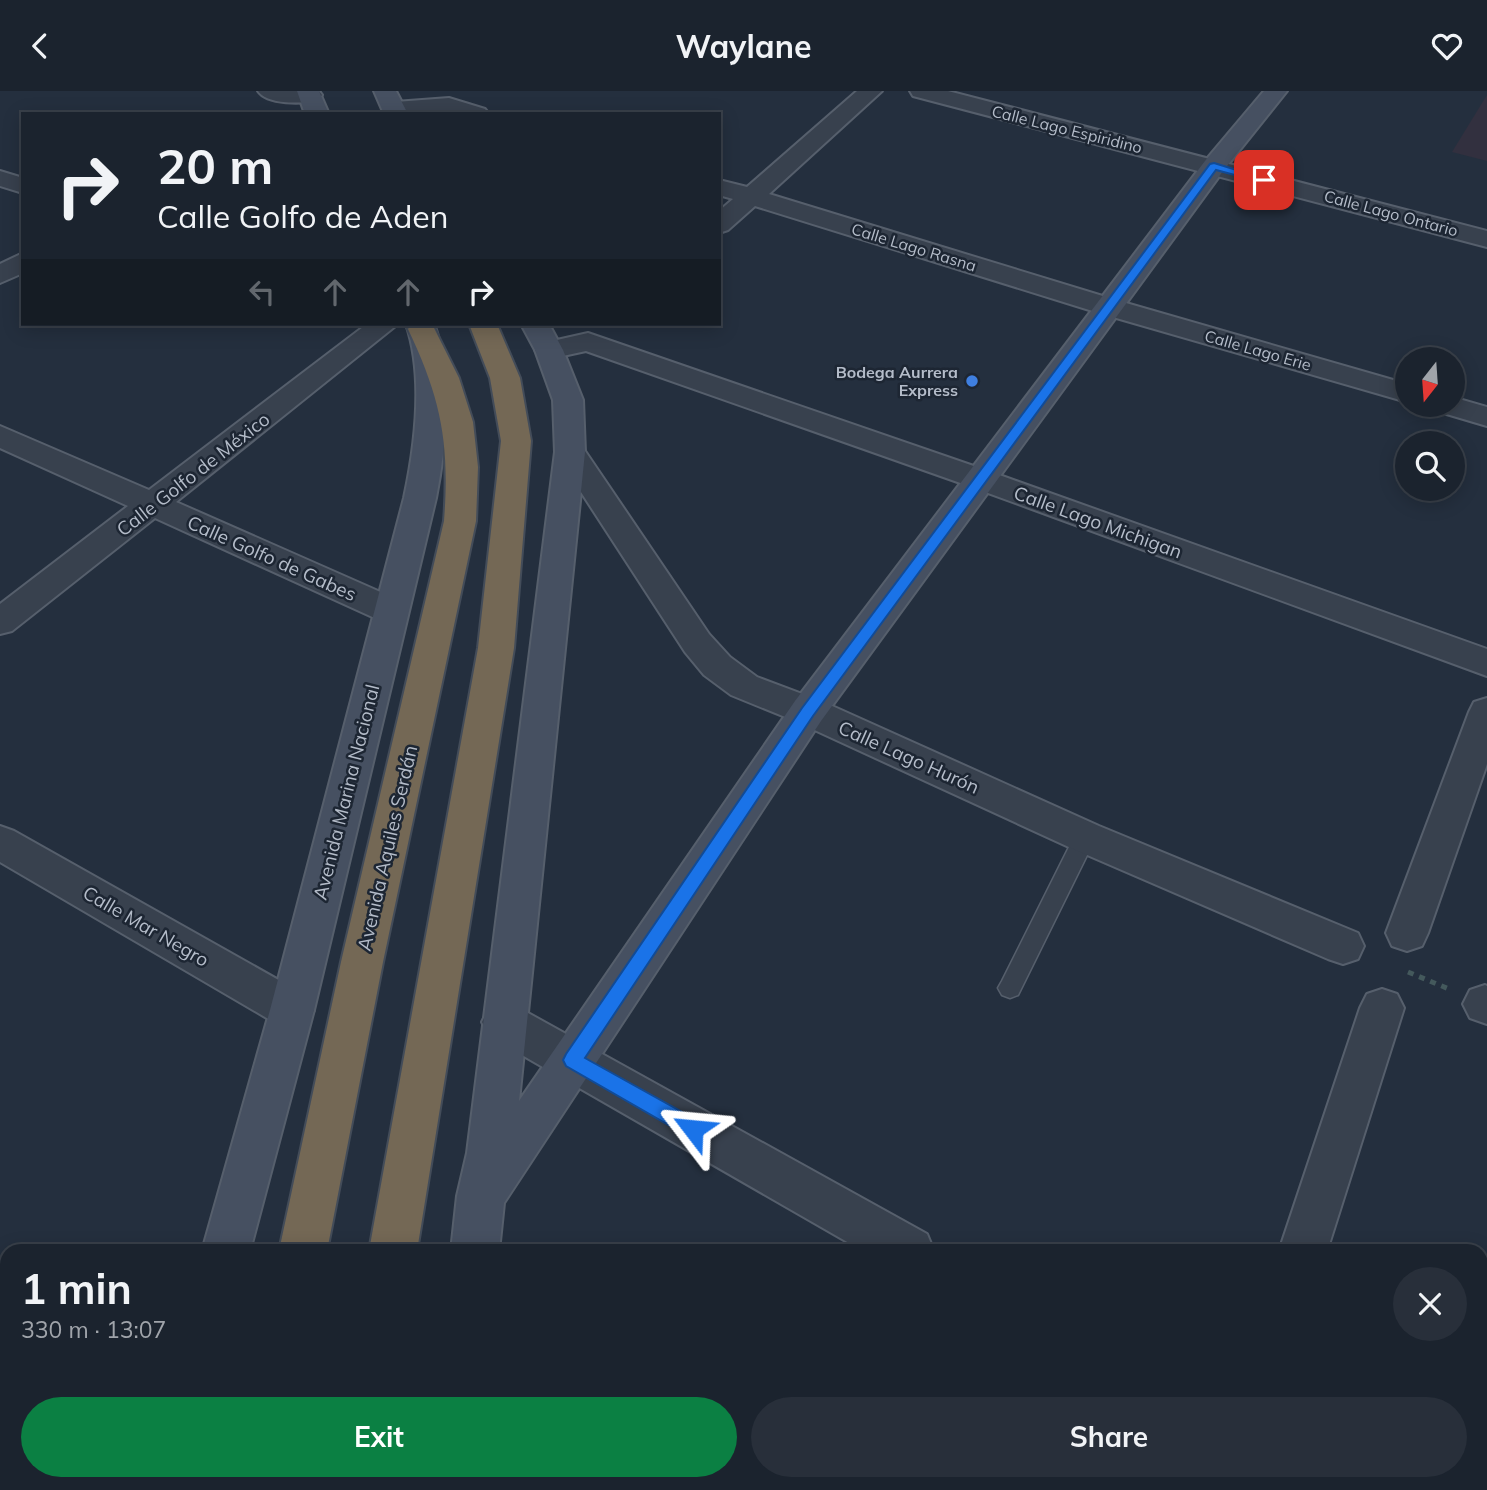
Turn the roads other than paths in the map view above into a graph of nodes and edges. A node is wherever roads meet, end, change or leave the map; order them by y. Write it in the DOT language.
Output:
graph roads {
  1 [pos="269,91"];
  2 [pos="871,91"];
  3 [pos="921,91"];
  4 [pos="1276,91"];
  5 [pos="312,102"];
  6 [pos="392,105"];
  7 [pos="291,112"];
  8 [pos="471,112"];
  9 [pos="1214,166"];
  10 [pos="0,178"];
  11 [pos="21,185"];
  12 [pos="721,188"];
  13 [pos="752,196"];
  14 [pos="721,223"];
  15 [pos="1487,239"];
  16 [pos="21,262"];
  17 [pos="0,275"];
  18 [pos="1109,307"];
  19 [pos="381,326"];
  20 [pos="421,326"];
  21 [pos="484,326"];
  22 [pos="598,333"];
  23 [pos="542,337"];
  24 [pos="1395,390"];
  25 [pos="1465,410"];
  26 [pos="1487,417"];
  27 [pos="0,436"];
  28 [pos="463,445"];
  29 [pos="570,452"];
  30 [pos="981,479"];
  31 [pos="154,505"];
  32 [pos="391,611"];
  33 [pos="0,622"];
  34 [pos="1487,663"];
  35 [pos="808,712"];
  36 [pos="1487,712"];
  37 [pos="1085,837"];
  38 [pos="0,842"];
  39 [pos="1407,933"];
  40 [pos="1343,946"];
  41 [pos="1010,988"];
  42 [pos="1382,1008"];
  43 [pos="292,1010"];
  44 [pos="504,1022"];
  45 [pos="572,1060"];
  46 [pos="481,1196"];
  47 [pos="228,1244"];
  48 [pos="304,1244"];
  49 [pos="394,1244"];
  50 [pos="476,1244"];
  51 [pos="898,1244"];
  52 [pos="1305,1244"];
  1 -- 5 [label="street"];
  2 -- 13 [label="street"];
  3 -- 9 [label="street, Calle Lago Espiridino"];
  4 -- 9 [label="main road"];
  5 -- 7 [label="street"];
  6 -- 8 [label="street"];
  9 -- 15 [label="street, Calle Lago Ontario"];
  9 -- 18 [label="main road"];
  10 -- 11 [label="street"];
  12 -- 13 [label="street, Calle Lago Rasna"];
  13 -- 14 [label="street"];
  13 -- 18 [label="street, Calle Lago Rasna"];
  16 -- 17 [label="street"];
  18 -- 24 [label="street, Calle Lago Erie"];
  18 -- 30 [label="main road"];
  19 -- 31 [label="street, Calle Golfo de México"];
  20 -- 28 [label="highway, Avenida Marina Nacional"];
  20 -- 32 [label="main road, Avenida Marina Nacional"];
  21 -- 49 [label="highway"];
  22 -- 23 [label="street, Calle Lago Michigan"];
  22 -- 30 [label="street, Calle Lago Michigan"];
  23 -- 29 [label="main road"];
  25 -- 26 [label="street"];
  27 -- 31 [label="street, Calle Golfo de Gabes"];
  28 -- 48 [label="highway, Avenida Aquiles Serdán"];
  29 -- 35 [label="street, Calle Lago Hurón"];
  29 -- 44 [label="main road"];
  30 -- 34 [label="street, Calle Lago Michigan"];
  30 -- 35 [label="main road"];
  31 -- 32 [label="street, Calle Golfo de Gabes"];
  31 -- 33 [label="street, Calle Golfo de México"];
  32 -- 43 [label="main road, Avenida Marina Nacional"];
  35 -- 37 [label="street, Calle Lago Hurón"];
  35 -- 45 [label="main road"];
  36 -- 39 [label="street"];
  37 -- 40 [label="street, Calle Lago Hurón"];
  37 -- 41 [label="lane"];
  38 -- 43 [label="street, Calle Mar Negro"];
  42 -- 52 [label="street"];
  43 -- 47 [label="main road, Avenida Marina Nacional"];
  44 -- 45 [label="street"];
  44 -- 46 [label="main road"];
  45 -- 46 [label="main road"];
  45 -- 51 [label="street"];
  46 -- 50 [label="main road"];
}
